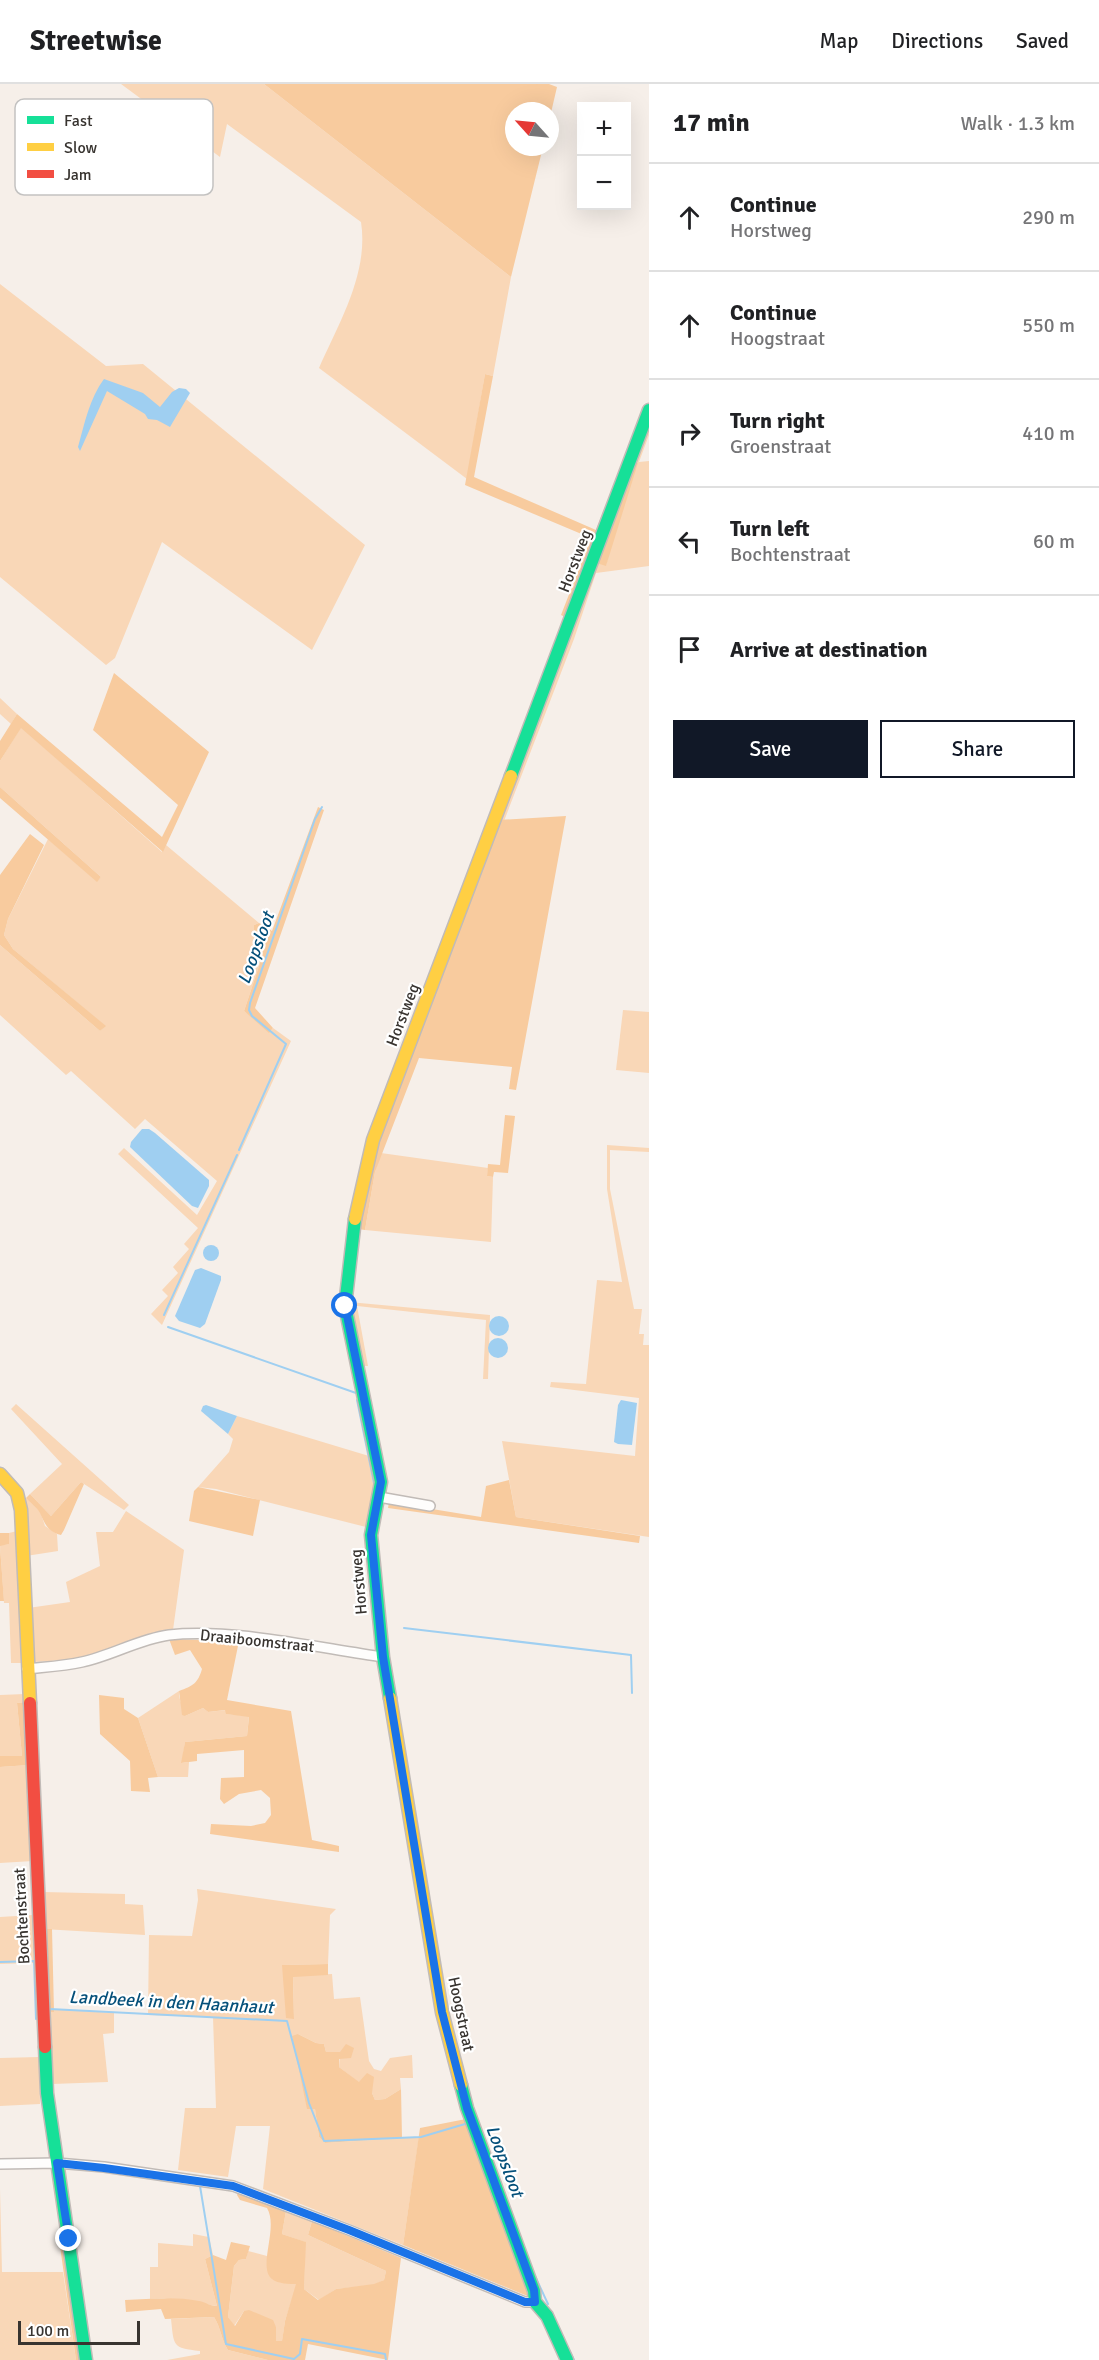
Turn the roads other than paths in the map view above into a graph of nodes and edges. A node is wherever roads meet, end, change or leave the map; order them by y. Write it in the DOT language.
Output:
graph roads {
  1 [pos="649,410"];
  2 [pos="0,1474"];
  3 [pos="379,1497"];
  4 [pos="430,1506"];
  5 [pos="383,1657"];
  6 [pos="27,1668"];
  7 [pos="57,2163"];
  8 [pos="0,2164"];
  9 [pos="535,2302"];
  10 [pos="86,2360"];
  11 [pos="567,2360"];
  1 -- 3 [label="street, Horstweg"];
  2 -- 6 [label="street, Bochtenstraat"];
  3 -- 4 [label="street"];
  3 -- 5 [label="street, Horstweg"];
  5 -- 6 [label="street, Draaiboomstraat"];
  5 -- 9 [label="street, Hoogstraat"];
  6 -- 7 [label="street, Bochtenstraat"];
  7 -- 8 [label="street"];
  7 -- 9 [label="street"];
  7 -- 10 [label="street, Bochtenstraat"];
  9 -- 11 [label="street, Hoogstraat"];
}
